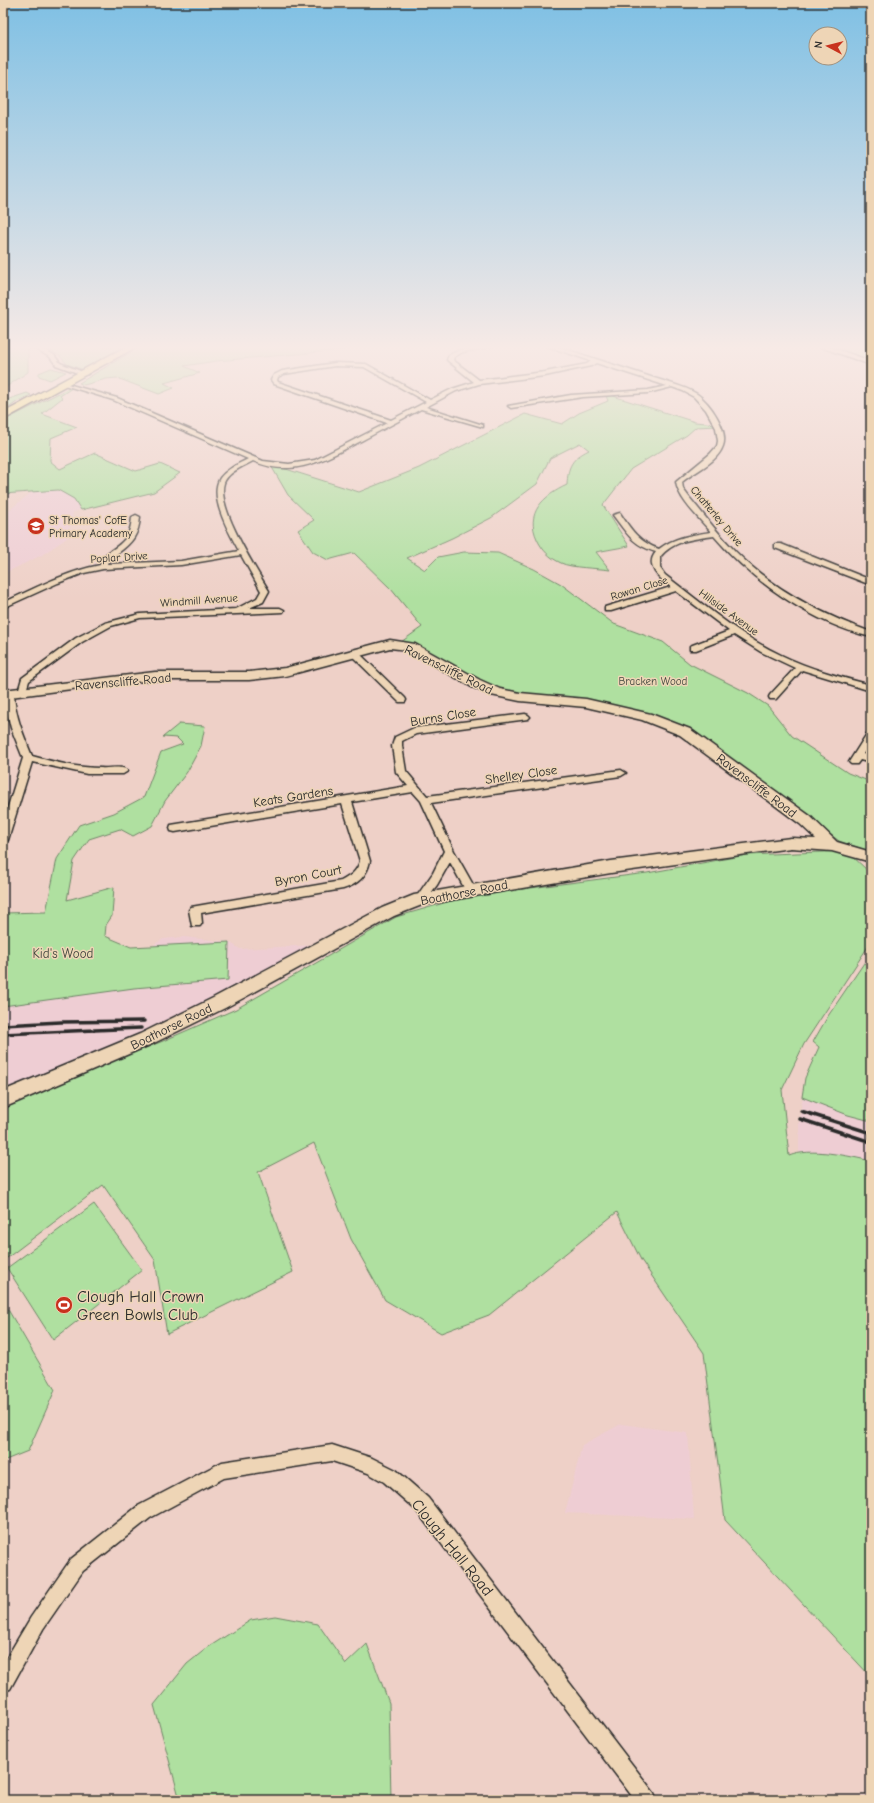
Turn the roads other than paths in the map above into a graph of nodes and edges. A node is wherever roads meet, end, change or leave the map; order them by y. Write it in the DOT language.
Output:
graph roads {
  1 [pos="185,430"];
  2 [pos="375,430"];
  3 [pos="719,430"];
  4 [pos="252,459"];
  5 [pos="617,515"];
  6 [pos="136,517"];
  7 [pos="716,534"];
  8 [pos="778,546"];
  9 [pos="659,551"];
  10 [pos="244,552"];
  11 [pos="103,566"];
  12 [pos="871,583"];
  13 [pos="676,588"];
  14 [pos="3,606"];
  15 [pos="608,609"];
  16 [pos="280,610"];
  17 [pos="238,611"];
  18 [pos="734,632"];
  19 [pos="871,635"];
  20 [pos="693,648"];
  21 [pos="355,654"];
  22 [pos="800,667"];
  23 [pos="871,688"];
  24 [pos="12,693"];
  25 [pos="773,697"];
  26 [pos="402,700"];
  27 [pos="525,717"];
  28 [pos="871,734"];
  29 [pos="28,758"];
  30 [pos="871,760"];
  31 [pos="123,771"];
  32 [pos="621,773"];
  33 [pos="416,788"];
  34 [pos="346,800"];
  35 [pos="425,800"];
  36 [pos="175,828"];
  37 [pos="3,840"];
  38 [pos="832,846"];
  39 [pos="449,851"];
  40 [pos="871,857"];
  41 [pos="471,890"];
  42 [pos="420,899"];
  43 [pos="196,923"];
  44 [pos="3,1100"];
  45 [pos="3,1682"];
  46 [pos="647,1800"];
  1 -- 4 [label="street"];
  2 -- 4 [label="street"];
  3 -- 7 [label="street, Chatterley Drive"];
  4 -- 10 [label="street, Windmill Avenue"];
  5 -- 9 [label="street"];
  6 -- 11 [label="street"];
  7 -- 9 [label="street"];
  7 -- 19 [label="street, Chatterley Drive"];
  8 -- 12 [label="street"];
  9 -- 13 [label="street, Hillside Avenue"];
  10 -- 11 [label="street, Poplar Drive"];
  10 -- 17 [label="street, Windmill Avenue"];
  11 -- 14 [label="street, Poplar Drive"];
  13 -- 15 [label="street, Rowan Close"];
  13 -- 18 [label="street, Hillside Avenue"];
  16 -- 17 [label="street"];
  17 -- 24 [label="street, Windmill Avenue"];
  18 -- 20 [label="street"];
  18 -- 22 [label="street, Hillside Avenue"];
  21 -- 24 [label="street, Ravenscliffe Road"];
  21 -- 26 [label="street"];
  21 -- 38 [label="street, Ravenscliffe Road"];
  22 -- 23 [label="street, Hillside Avenue"];
  22 -- 25 [label="street"];
  24 -- 29 [label="street"];
  27 -- 33 [label="street, Burns Close"];
  28 -- 30 [label="street"];
  29 -- 31 [label="street"];
  29 -- 37 [label="street"];
  32 -- 35 [label="street, Shelley Close"];
  33 -- 34 [label="street, Keats Gardens"];
  33 -- 35 [label="street"];
  34 -- 36 [label="street, Keats Gardens"];
  34 -- 43 [label="street, Byron Court"];
  35 -- 39 [label="street"];
  38 -- 40 [label="street, Boathorse Road"];
  38 -- 41 [label="street, Boathorse Road"];
  39 -- 41 [label="street"];
  39 -- 42 [label="street"];
  41 -- 42 [label="street, Boathorse Road"];
  42 -- 44 [label="street, Boathorse Road"];
  45 -- 46 [label="street, Clough Hall Road"];
}
